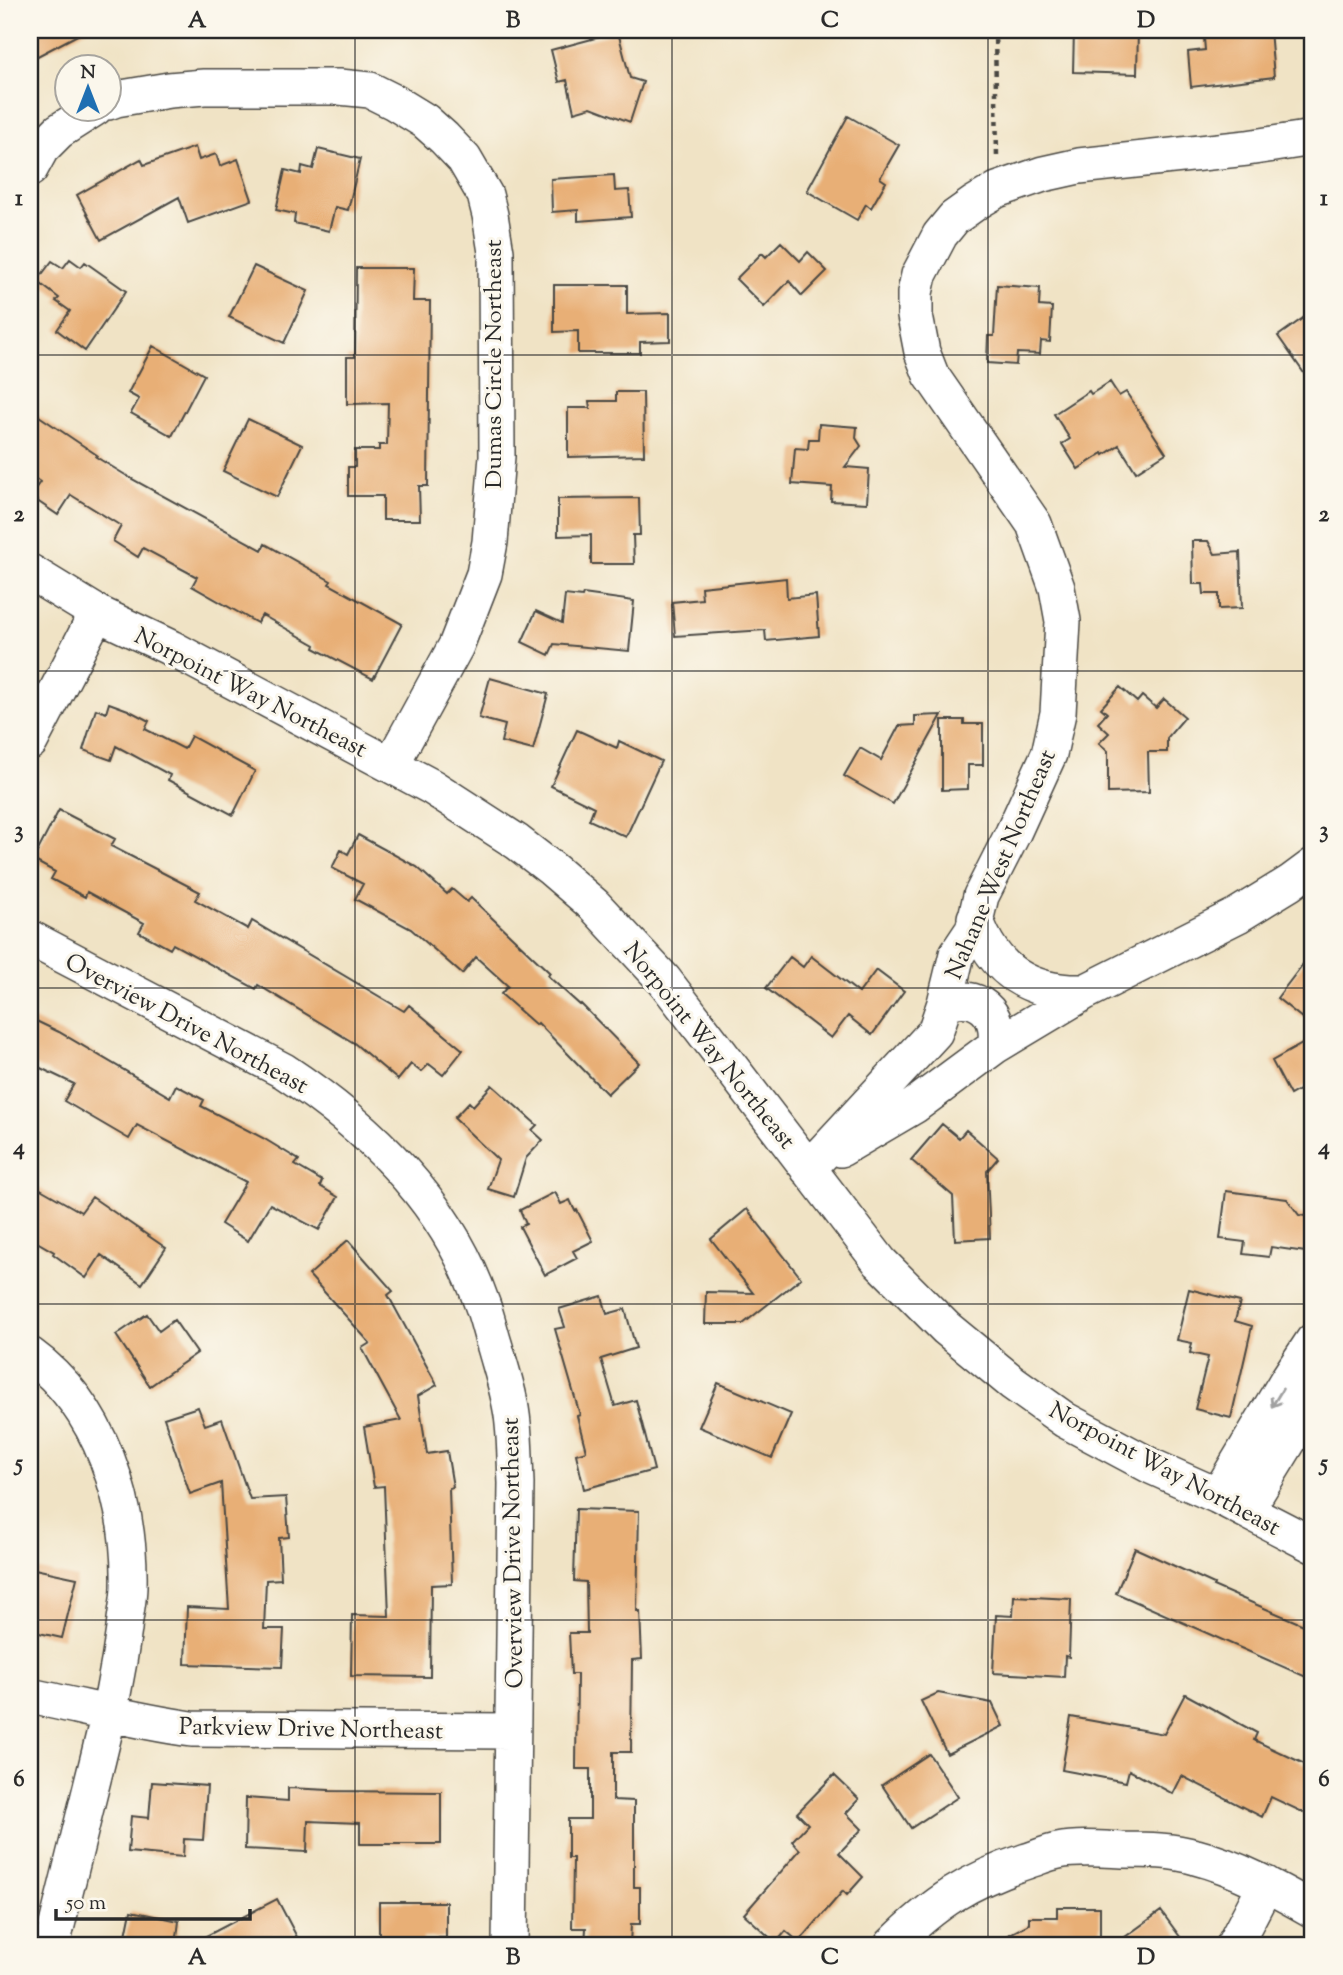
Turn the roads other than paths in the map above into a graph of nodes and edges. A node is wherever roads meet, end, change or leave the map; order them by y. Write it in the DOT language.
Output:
graph roads {
  1 [pos="122,98"];
  2 [pos="73,122"];
  3 [pos="1313,138"];
  4 [pos="30,169"];
  5 [pos="30,572"];
  6 [pos="97,613"];
  7 [pos="30,742"];
  8 [pos="391,765"];
  9 [pos="1313,866"];
  10 [pos="975,918"];
  11 [pos="30,938"];
  12 [pos="1084,992"];
  13 [pos="945,1003"];
  14 [pos="995,1046"];
  15 [pos="808,1169"];
  16 [pos="1313,1341"];
  17 [pos="30,1355"];
  18 [pos="1313,1401"];
  19 [pos="1232,1503"];
  20 [pos="1313,1545"];
  21 [pos="30,1696"];
  22 [pos="110,1712"];
  23 [pos="511,1731"];
  24 [pos="1266,1884"];
  25 [pos="1313,1910"];
  26 [pos="52,1945"];
  27 [pos="510,1945"];
  28 [pos="892,1945"];
  29 [pos="1234,1945"];
  1 -- 8 [label="street, Dumas Circle Northeast"];
  2 -- 4 [label="street"];
  3 -- 10 [label="street, Nahane West Northeast"];
  5 -- 6 [label="street, Norpoint Way Northeast"];
  6 -- 7 [label="street"];
  6 -- 8 [label="street, Norpoint Way Northeast"];
  8 -- 15 [label="street, Norpoint Way Northeast"];
  9 -- 12 [label="street"];
  10 -- 12 [label="street"];
  10 -- 13 [label="street, Nahane West Northeast"];
  11 -- 23 [label="street, Overview Drive Northeast"];
  12 -- 14 [label="street"];
  13 -- 14 [label="street"];
  13 -- 15 [label="street, Nahane West Northeast"];
  14 -- 15 [label="street"];
  15 -- 19 [label="street, Norpoint Way Northeast"];
  16 -- 19 [label="street, one-way"];
  17 -- 22 [label="street"];
  18 -- 19 [label="street"];
  19 -- 20 [label="street, Norpoint Way Northeast"];
  21 -- 22 [label="street, Parkview Drive Northeast"];
  22 -- 23 [label="street, Parkview Drive Northeast"];
  22 -- 26 [label="street"];
  23 -- 27 [label="street, Overview Drive Northeast"];
  24 -- 25 [label="street"];
  24 -- 28 [label="street"];
  24 -- 29 [label="street"];
}
